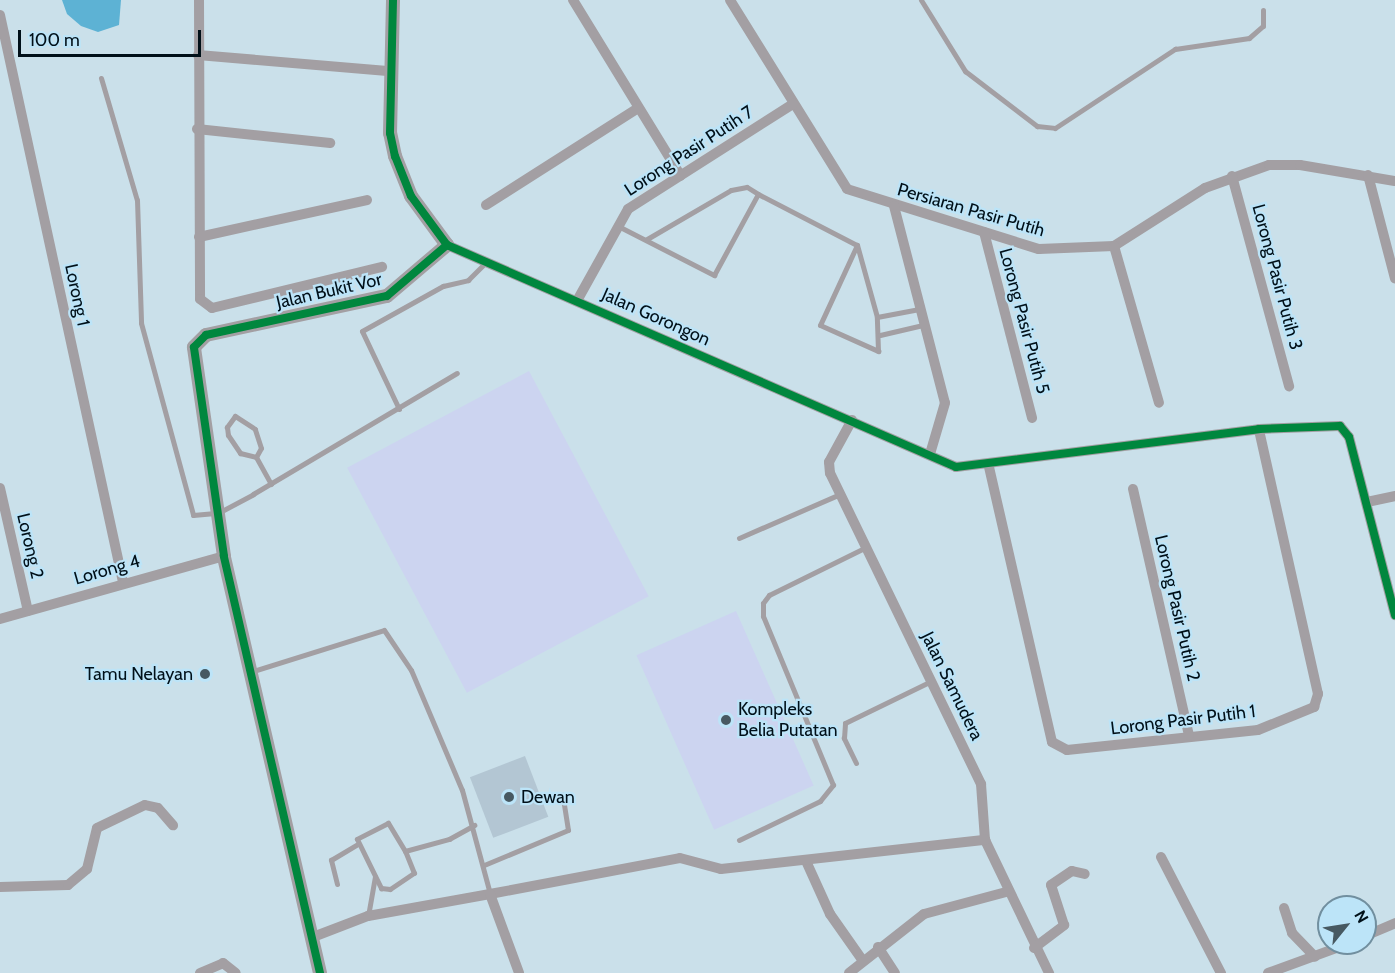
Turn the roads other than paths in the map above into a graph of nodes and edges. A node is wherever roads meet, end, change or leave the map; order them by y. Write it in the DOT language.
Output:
graph roads {
  1 [pos="199,0"];
  2 [pos="393,0"];
  3 [pos="573,0"];
  4 [pos="730,0"];
  5 [pos="921,0"];
  6 [pos="1263,10"];
  7 [pos="0,15"];
  8 [pos="198,55"];
  9 [pos="390,71"];
  10 [pos="100,78"];
  11 [pos="793,104"];
  12 [pos="638,108"];
  13 [pos="197,129"];
  14 [pos="330,143"];
  15 [pos="1368,175"];
  16 [pos="681,176"];
  17 [pos="1232,176"];
  18 [pos="1395,181"];
  19 [pos="758,194"];
  20 [pos="367,201"];
  21 [pos="486,205"];
  22 [pos="894,206"];
  23 [pos="620,228"];
  24 [pos="984,232"];
  25 [pos="199,237"];
  26 [pos="646,239"];
  27 [pos="447,245"];
  28 [pos="857,245"];
  29 [pos="1114,246"];
  30 [pos="487,261"];
  31 [pos="382,267"];
  32 [pos="1395,279"];
  33 [pos="578,299"];
  34 [pos="919,309"];
  35 [pos="877,317"];
  36 [pos="923,324"];
  37 [pos="880,335"];
  38 [pos="457,373"];
  39 [pos="1289,386"];
  40 [pos="1159,404"];
  41 [pos="399,409"];
  42 [pos="1032,418"];
  43 [pos="852,420"];
  44 [pos="1258,429"];
  45 [pos="930,454"];
  46 [pos="256,457"];
  47 [pos="989,467"];
  48 [pos="271,484"];
  49 [pos="0,488"];
  50 [pos="1134,489"];
  51 [pos="840,494"];
  52 [pos="1395,496"];
  53 [pos="1367,502"];
  54 [pos="218,513"];
  55 [pos="739,538"];
  56 [pos="866,547"];
  57 [pos="224,555"];
  58 [pos="123,582"];
  59 [pos="27,611"];
  60 [pos="1395,615"];
  61 [pos="0,620"];
  62 [pos="253,671"];
  63 [pos="931,681"];
  64 [pos="1189,735"];
  65 [pos="856,763"];
  66 [pos="562,794"];
  67 [pos="173,825"];
  68 [pos="474,825"];
  69 [pos="739,840"];
  70 [pos="985,840"];
  71 [pos="358,844"];
  72 [pos="405,850"];
  73 [pos="1161,857"];
  74 [pos="806,861"];
  75 [pos="484,865"];
  76 [pos="1085,874"];
  77 [pos="375,877"];
  78 [pos="337,884"];
  79 [pos="0,887"];
  80 [pos="1006,892"];
  81 [pos="490,894"];
  82 [pos="1284,908"];
  83 [pos="368,916"];
  84 [pos="1395,923"];
  85 [pos="1377,931"];
  86 [pos="313,937"];
  87 [pos="878,947"];
  88 [pos="1034,948"];
  89 [pos="1320,955"];
  90 [pos="1315,957"];
  91 [pos="863,961"];
  92 [pos="200,973"];
  93 [pos="236,973"];
  94 [pos="320,973"];
  95 [pos="519,973"];
  96 [pos="849,973"];
  97 [pos="895,973"];
  98 [pos="1049,973"];
  99 [pos="1221,973"];
  100 [pos="1268,973"];
  1 -- 8 [label="street"];
  2 -- 9 [label="street"];
  3 -- 12 [label="street"];
  4 -- 11 [label="street, Persiaran Pasir Putih"];
  5 -- 6 [label="lane"];
  7 -- 58 [label="street, Lorong 1"];
  8 -- 9 [label="street"];
  8 -- 13 [label="street"];
  9 -- 27 [label="street"];
  10 -- 54 [label="lane"];
  11 -- 16 [label="street, Lorong Pasir Putih 7"];
  11 -- 22 [label="street, Persiaran Pasir Putih"];
  12 -- 16 [label="street"];
  12 -- 21 [label="street"];
  13 -- 14 [label="street"];
  13 -- 25 [label="street"];
  15 -- 17 [label="street, Persiaran Pasir Putih"];
  15 -- 18 [label="street, Persiaran Pasir Putih"];
  15 -- 32 [label="street"];
  16 -- 23 [label="street, Lorong Pasir Putih 7"];
  17 -- 29 [label="street, Persiaran Pasir Putih"];
  17 -- 39 [label="street, Lorong Pasir Putih 3"];
  19 -- 26 [label="lane"];
  19 -- 26 [label="lane"];
  19 -- 28 [label="lane"];
  20 -- 25 [label="street"];
  22 -- 24 [label="street, Persiaran Pasir Putih"];
  22 -- 34 [label="street"];
  23 -- 26 [label="lane"];
  23 -- 33 [label="street, Lorong Pasir Putih 7"];
  24 -- 29 [label="street, Persiaran Pasir Putih"];
  24 -- 42 [label="street, Lorong Pasir Putih 5"];
  25 -- 31 [label="street"];
  27 -- 30 [label="street, Jalan Gorongon"];
  27 -- 54 [label="street, Jalan Bukit Vor"];
  28 -- 35 [label="lane"];
  28 -- 37 [label="lane"];
  29 -- 40 [label="street"];
  30 -- 33 [label="street, Jalan Gorongon"];
  30 -- 41 [label="lane"];
  33 -- 43 [label="street, Jalan Gorongon"];
  34 -- 35 [label="lane"];
  34 -- 36 [label="street"];
  35 -- 37 [label="lane"];
  36 -- 37 [label="lane"];
  36 -- 45 [label="street"];
  38 -- 41 [label="lane"];
  41 -- 48 [label="lane"];
  43 -- 45 [label="street, Jalan Gorongon"];
  43 -- 51 [label="street, Jalan Samudera"];
  44 -- 47 [label="street, Jalan Gorongon"];
  44 -- 53 [label="street, Jalan Gorongon"];
  44 -- 64 [label="street, Lorong Pasir Putih 1"];
  45 -- 47 [label="street, Jalan Gorongon"];
  46 -- 46 [label="lane"];
  46 -- 48 [label="lane"];
  47 -- 64 [label="street, Lorong Pasir Putih 1"];
  48 -- 54 [label="lane"];
  49 -- 59 [label="street, Lorong 2"];
  50 -- 64 [label="street, Lorong Pasir Putih 2"];
  51 -- 55 [label="lane"];
  51 -- 56 [label="street, Jalan Samudera"];
  52 -- 53 [label="street"];
  53 -- 60 [label="street"];
  54 -- 57 [label="street, Jalan Bukit Vor"];
  56 -- 63 [label="street, Jalan Samudera"];
  56 -- 69 [label="lane"];
  57 -- 58 [label="street, Lorong 4"];
  57 -- 62 [label="street, Jalan Bukit Vor"];
  58 -- 59 [label="street, Lorong 4"];
  59 -- 61 [label="street, Lorong 4"];
  62 -- 68 [label="lane"];
  62 -- 86 [label="street, Jalan Bukit Vor"];
  63 -- 65 [label="lane"];
  63 -- 70 [label="street, Jalan Samudera"];
  66 -- 75 [label="lane"];
  67 -- 79 [label="street"];
  68 -- 72 [label="lane"];
  68 -- 75 [label="lane"];
  70 -- 74 [label="street"];
  70 -- 80 [label="street, Jalan Samudera"];
  71 -- 72 [label="lane"];
  71 -- 77 [label="lane"];
  71 -- 78 [label="lane"];
  72 -- 77 [label="lane"];
  73 -- 99 [label="street"];
  74 -- 81 [label="street"];
  74 -- 91 [label="street"];
  75 -- 81 [label="lane"];
  76 -- 88 [label="street"];
  77 -- 83 [label="lane"];
  80 -- 87 [label="street"];
  80 -- 88 [label="street, Jalan Samudera"];
  81 -- 83 [label="street"];
  81 -- 95 [label="street"];
  82 -- 90 [label="street"];
  83 -- 86 [label="street"];
  84 -- 85 [label="street"];
  86 -- 94 [label="street, Jalan Bukit Vor"];
  87 -- 91 [label="street"];
  87 -- 97 [label="street"];
  88 -- 98 [label="street, Jalan Samudera"];
  89 -- 90 [label="street"];
  90 -- 100 [label="street"];
  91 -- 96 [label="street"];
  92 -- 93 [label="street"];
}
